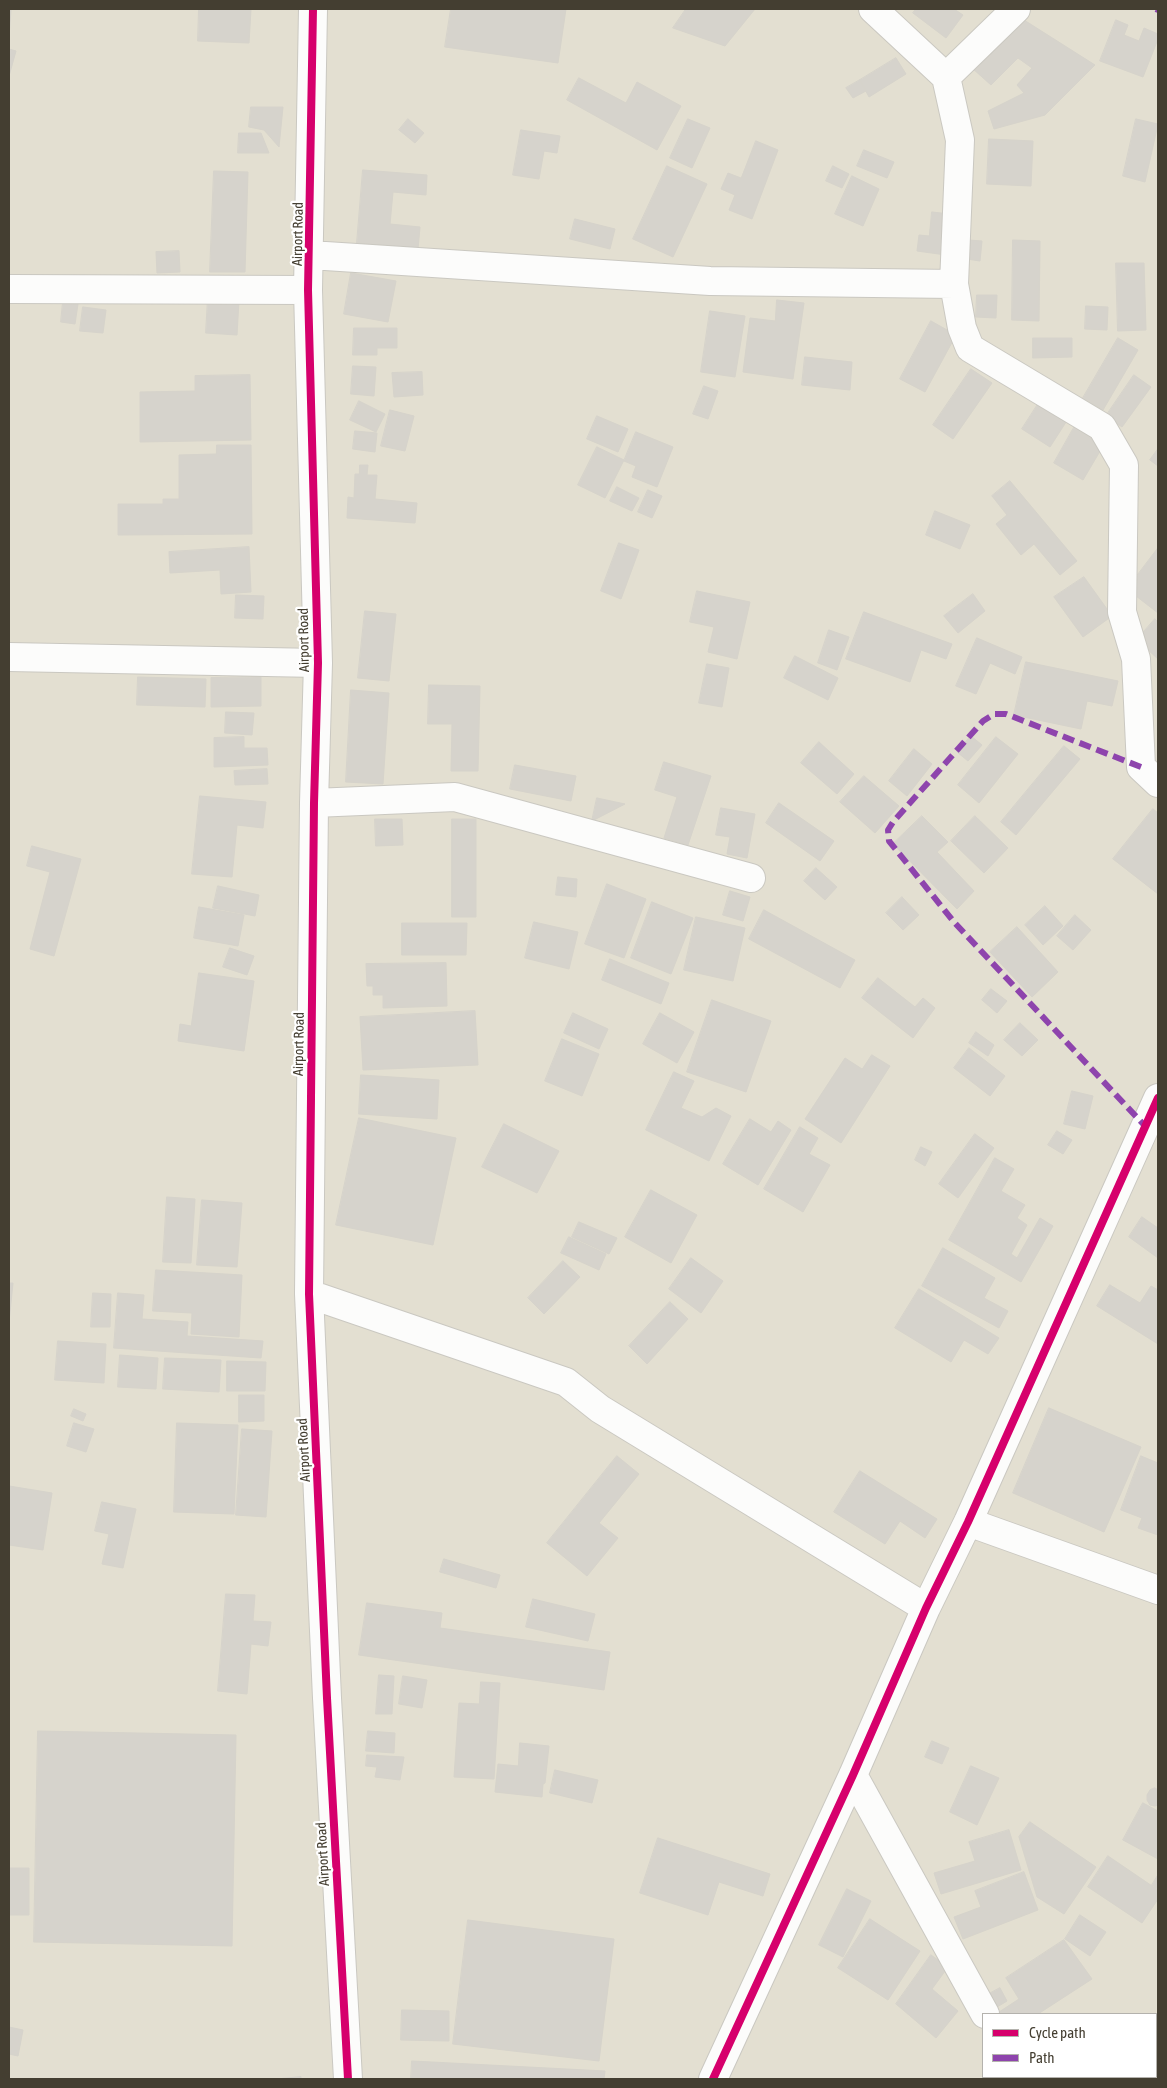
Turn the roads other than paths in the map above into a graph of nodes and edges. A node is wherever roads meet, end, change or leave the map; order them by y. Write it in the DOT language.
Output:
graph roads {
  1 [pos="313,9"];
  2 [pos="873,9"];
  3 [pos="1016,9"];
  4 [pos="946,77"];
  5 [pos="310,255"];
  6 [pos="954,284"];
  7 [pos="9,289"];
  8 [pos="308,290"];
  9 [pos="9,656"];
  10 [pos="318,663"];
  11 [pos="1158,783"];
  12 [pos="314,803"];
  13 [pos="751,878"];
  14 [pos="1158,1098"];
  15 [pos="309,1294"];
  16 [pos="968,1522"];
  17 [pos="1158,1590"];
  18 [pos="926,1608"];
  19 [pos="853,1775"];
  20 [pos="984,2013"];
  21 [pos="348,2079"];
  22 [pos="713,2079"];
  1 -- 5 [label="street, Airport Road"];
  2 -- 4 [label="street"];
  3 -- 4 [label="street"];
  4 -- 6 [label="street"];
  5 -- 6 [label="street"];
  5 -- 8 [label="street, Airport Road"];
  6 -- 11 [label="street"];
  7 -- 8 [label="street"];
  8 -- 10 [label="street, Airport Road"];
  9 -- 10 [label="street"];
  10 -- 12 [label="street, Airport Road"];
  12 -- 13 [label="street"];
  12 -- 15 [label="street, Airport Road"];
  14 -- 16 [label="street"];
  15 -- 18 [label="street"];
  15 -- 21 [label="street, Airport Road"];
  16 -- 17 [label="street"];
  16 -- 18 [label="street"];
  18 -- 19 [label="street"];
  19 -- 20 [label="street"];
  19 -- 22 [label="street"];
}
